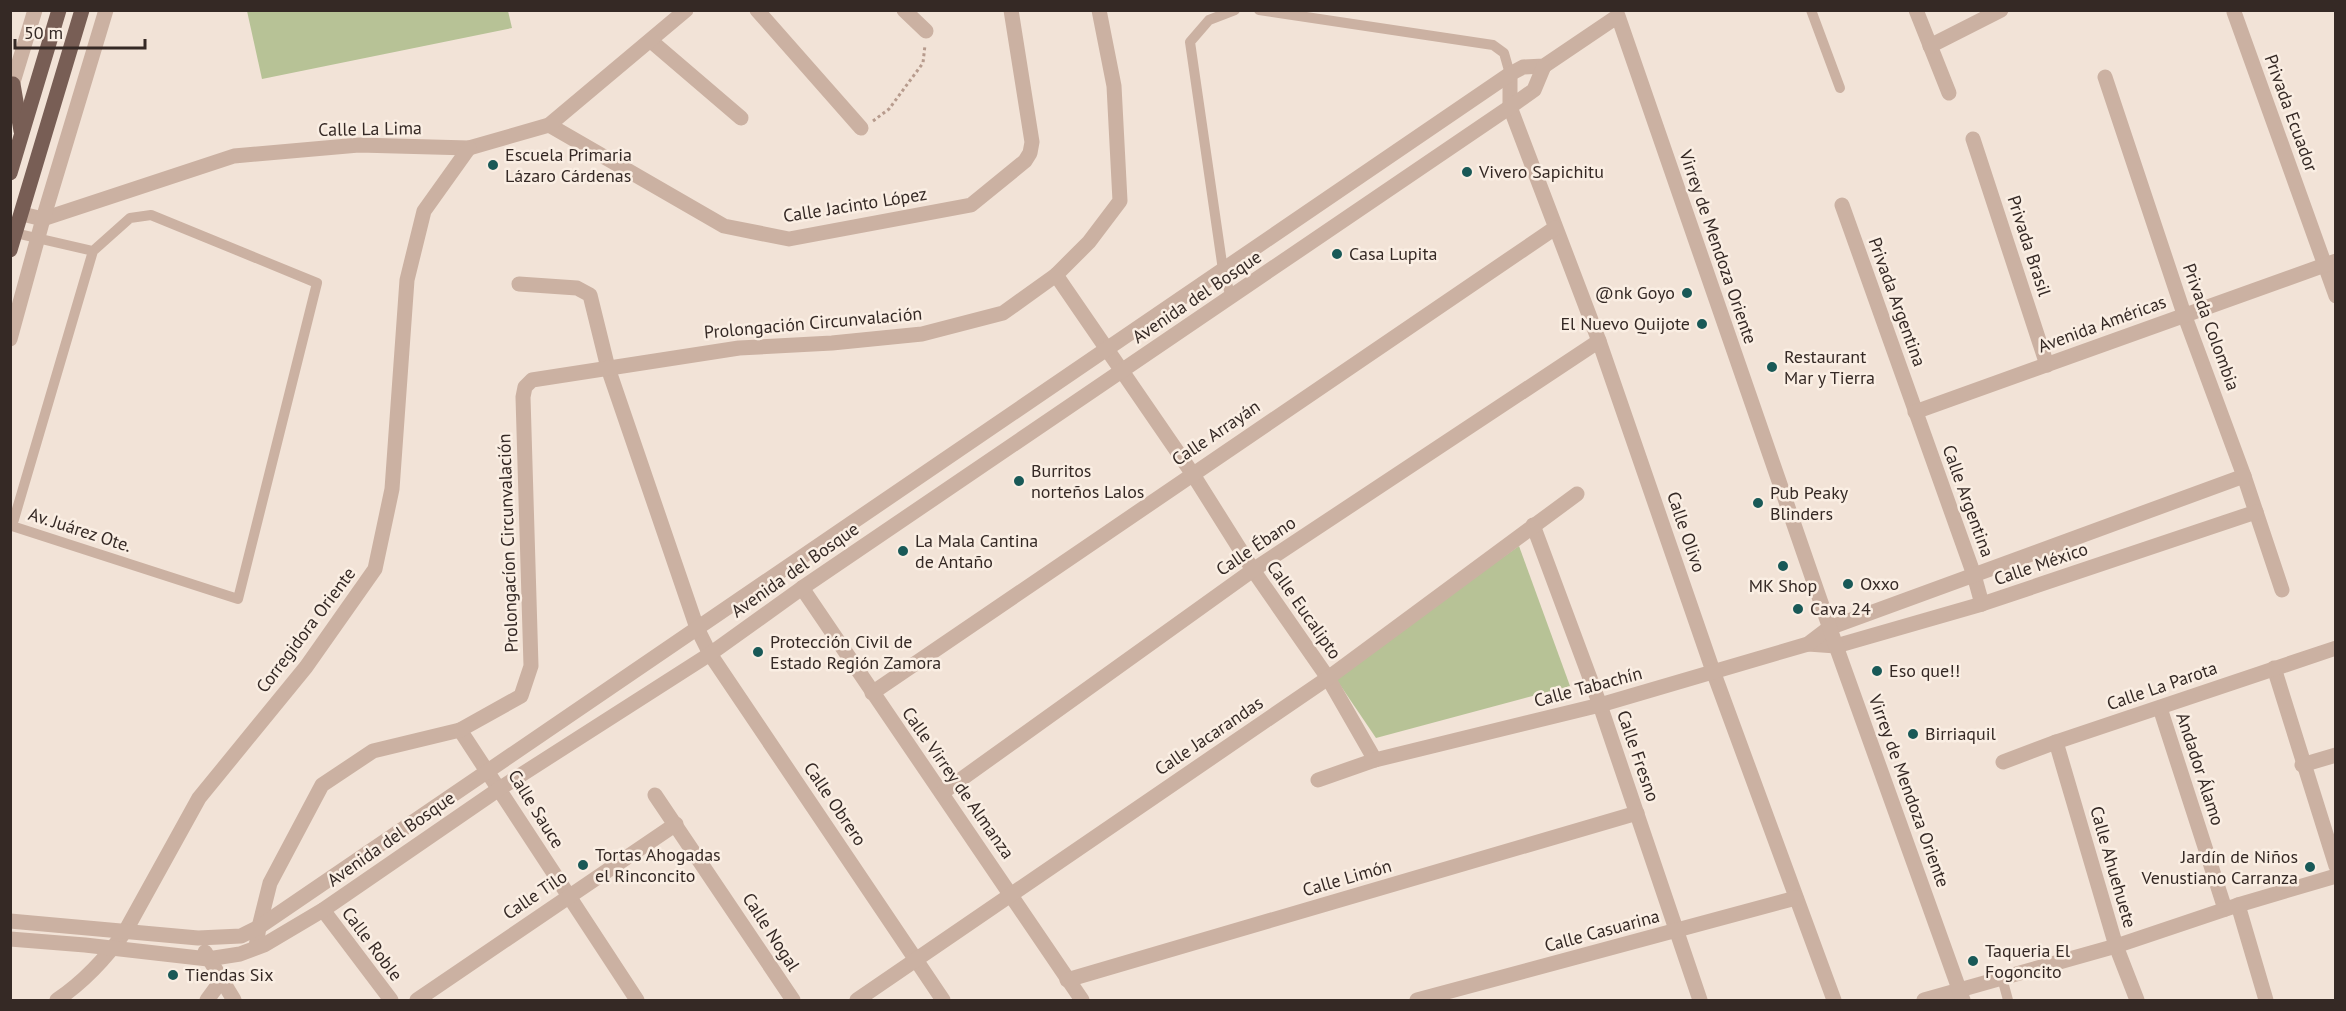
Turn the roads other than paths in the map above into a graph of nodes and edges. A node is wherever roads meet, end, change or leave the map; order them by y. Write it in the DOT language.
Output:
graph roads {
  1 [pos="35,10"];
  2 [pos="59,10"];
  3 [pos="82,10"];
  4 [pos="106,10"];
  5 [pos="686,10"];
  6 [pos="757,10"];
  7 [pos="904,10"];
  8 [pos="1011,10"];
  9 [pos="1100,10"];
  10 [pos="1235,10"];
  11 [pos="1259,10"];
  12 [pos="1811,10"];
  13 [pos="1916,10"];
  14 [pos="2001,10"];
  15 [pos="1620,12"];
  16 [pos="2234,12"];
  17 [pos="926,31"];
  18 [pos="651,41"];
  19 [pos="1930,46"];
  20 [pos="1544,66"];
  21 [pos="1510,74"];
  22 [pos="2104,77"];
  23 [pos="12,88"];
  24 [pos="1840,88"];
  25 [pos="1949,93"];
  26 [pos="1510,107"];
  27 [pos="741,118"];
  28 [pos="549,125"];
  29 [pos="861,129"];
  30 [pos="21,136"];
  31 [pos="1973,139"];
  32 [pos="469,148"];
  33 [pos="10,173"];
  34 [pos="1842,205"];
  35 [pos="22,214"];
  36 [pos="43,219"];
  37 [pos="1555,228"];
  38 [pos="15,233"];
  39 [pos="37,238"];
  40 [pos="10,250"];
  41 [pos="93,251"];
  42 [pos="2330,262"];
  43 [pos="1223,270"];
  44 [pos="1056,275"];
  45 [pos="519,284"];
  46 [pos="2336,296"];
  47 [pos="1232,297"];
  48 [pos="2184,314"];
  49 [pos="10,339"];
  50 [pos="1599,341"];
  51 [pos="1107,350"];
  52 [pos="2047,365"];
  53 [pos="608,368"];
  54 [pos="1120,372"];
  55 [pos="525,387"];
  56 [pos="1915,412"];
  57 [pos="1192,474"];
  58 [pos="2244,476"];
  59 [pos="1577,494"];
  60 [pos="2256,512"];
  61 [pos="1533,525"];
  62 [pos="1253,570"];
  63 [pos="1974,575"];
  64 [pos="802,588"];
  65 [pos="2282,590"];
  66 [pos="1982,604"];
  67 [pos="697,628"];
  68 [pos="1829,628"];
  69 [pos="1808,644"];
  70 [pos="1836,646"];
  71 [pos="2336,648"];
  72 [pos="710,654"];
  73 [pos="2274,668"];
  74 [pos="1713,671"];
  75 [pos="1328,678"];
  76 [pos="872,693"];
  77 [pos="1600,705"];
  78 [pos="2160,708"];
  79 [pos="460,730"];
  80 [pos="2056,742"];
  81 [pos="2336,755"];
  82 [pos="1375,760"];
  83 [pos="2003,762"];
  84 [pos="2302,765"];
  85 [pos="488,769"];
  86 [pos="1318,780"];
  87 [pos="499,789"];
  88 [pos="942,793"];
  89 [pos="655,795"];
  90 [pos="1637,813"];
  91 [pos="676,824"];
  92 [pos="2336,866"];
  93 [pos="2336,876"];
  94 [pos="568,896"];
  95 [pos="1011,896"];
  96 [pos="1796,898"];
  97 [pos="2232,907"];
  98 [pos="323,910"];
  99 [pos="10,921"];
  100 [pos="259,927"];
  101 [pos="126,930"];
  102 [pos="1677,931"];
  103 [pos="198,938"];
  104 [pos="10,939"];
  105 [pos="2116,946"];
  106 [pos="256,947"];
  107 [pos="113,949"];
  108 [pos="208,959"];
  109 [pos="917,960"];
  110 [pos="2002,978"];
  111 [pos="1067,980"];
  112 [pos="221,981"];
  113 [pos="73,995"];
  114 [pos="1962,995"];
  115 [pos="634,999"];
  116 [pos="57,1000"];
  117 [pos="207,1000"];
  118 [pos="234,1000"];
  119 [pos="390,1000"];
  120 [pos="417,1000"];
  121 [pos="793,1000"];
  122 [pos="857,1000"];
  123 [pos="944,1000"];
  124 [pos="1082,1000"];
  125 [pos="1417,1000"];
  126 [pos="1700,1000"];
  127 [pos="1834,1000"];
  128 [pos="1924,1000"];
  129 [pos="2008,1000"];
  130 [pos="2137,1000"];
  131 [pos="2265,1000"];
  1 -- 23 [label="street"];
  2 -- 30 [label="main road"];
  3 -- 35 [label="main road"];
  4 -- 36 [label="street"];
  5 -- 18 [label="street, Calle La Lima"];
  6 -- 29 [label="street"];
  7 -- 17 [label="street"];
  8 -- 28 [label="street, Calle Jacinto López"];
  9 -- 44 [label="street, Prolongación Circunvalación"];
  10 -- 43 [label="lane"];
  11 -- 21 [label="lane"];
  12 -- 24 [label="lane"];
  13 -- 19 [label="street"];
  14 -- 19 [label="street"];
  15 -- 20 [label="street, Avenida del Bosque"];
  15 -- 68 [label="street, Virrey de Mendoza Oriente"];
  16 -- 42 [label="street, Privada Ecuador"];
  18 -- 27 [label="street"];
  18 -- 28 [label="street, Calle La Lima"];
  19 -- 25 [label="street"];
  20 -- 21 [label="street, Avenida del Bosque"];
  20 -- 26 [label="street, Avenida del Bosque"];
  21 -- 26 [label="street, Calle Olivo"];
  21 -- 43 [label="street, Avenida del Bosque"];
  22 -- 48 [label="street, Privada Colombia"];
  23 -- 30 [label="main road"];
  26 -- 37 [label="street, Calle Olivo"];
  26 -- 47 [label="street, Avenida del Bosque"];
  28 -- 32 [label="street, Calle La Lima"];
  30 -- 33 [label="main road"];
  31 -- 52 [label="street, Privada Brasil"];
  32 -- 36 [label="street, Calle La Lima"];
  32 -- 101 [label="street, Corregidora Oriente"];
  34 -- 56 [label="street, Privada Argentina"];
  35 -- 36 [label="street"];
  35 -- 38 [label="main road"];
  36 -- 39 [label="street"];
  37 -- 50 [label="street, Calle Olivo"];
  37 -- 57 [label="street, Calle Arrayán"];
  38 -- 39 [label="lane"];
  38 -- 40 [label="main road"];
  39 -- 41 [label="lane"];
  39 -- 49 [label="street"];
  41 -- 41 [label="lane, Av. Juárez Ote."];
  42 -- 46 [label="street, Privada Ecuador"];
  42 -- 48 [label="street, Avenida Américas"];
  43 -- 47 [label="lane"];
  43 -- 51 [label="street, Avenida del Bosque"];
  44 -- 51 [label="street, Calle Eucalipto"];
  44 -- 53 [label="street, Prolongación Circunvalación"];
  45 -- 53 [label="street, Calle Obrero"];
  47 -- 54 [label="street, Avenida del Bosque"];
  48 -- 52 [label="street, Avenida Américas"];
  48 -- 58 [label="street, Privada Colombia"];
  50 -- 62 [label="street, Calle Ébano"];
  50 -- 74 [label="street, Calle Olivo"];
  51 -- 54 [label="street, Calle Eucalipto"];
  51 -- 67 [label="street, Avenida del Bosque"];
  52 -- 56 [label="street, Avenida Américas"];
  53 -- 55 [label="street, Prolongación Circunvalación"];
  53 -- 67 [label="street, Calle Obrero"];
  54 -- 57 [label="street, Calle Eucalipto"];
  54 -- 64 [label="street, Avenida del Bosque"];
  55 -- 79 [label="street, Prolongacíon Circunvalación"];
  56 -- 63 [label="street, Calle Argentina"];
  57 -- 62 [label="street, Calle Eucalipto"];
  57 -- 76 [label="street, Calle Arrayán"];
  58 -- 60 [label="street, Privada Colombia"];
  58 -- 63 [label="street, Calle México"];
  59 -- 61 [label="street, Calle Jacarandas"];
  60 -- 65 [label="street, Privada Colombia"];
  60 -- 66 [label="street, Calle México"];
  61 -- 75 [label="street, Calle Jacarandas"];
  61 -- 77 [label="street, Calle Fresno"];
  62 -- 75 [label="street, Calle Eucalipto"];
  62 -- 88 [label="street, Calle Ébano"];
  63 -- 66 [label="street, Calle Argentina"];
  63 -- 68 [label="street, Calle México"];
  64 -- 72 [label="street, Avenida del Bosque"];
  64 -- 76 [label="street, Calle Virrey de Almanza"];
  66 -- 70 [label="street, Calle México"];
  67 -- 72 [label="street, Calle Obrero"];
  67 -- 85 [label="street, Avenida del Bosque"];
  68 -- 69 [label="street, Calle Tabachín"];
  68 -- 70 [label="street, Virrey de Mendoza Oriente"];
  69 -- 70 [label="street, Calle Tabachín"];
  69 -- 74 [label="street, Calle Tabachín"];
  70 -- 114 [label="street, Virrey de Mendoza Oriente"];
  71 -- 73 [label="street, Calle La Parota"];
  72 -- 87 [label="street, Avenida del Bosque"];
  72 -- 109 [label="street, Calle Obrero"];
  73 -- 78 [label="street, Calle La Parota"];
  73 -- 84 [label="street"];
  74 -- 77 [label="street, Calle Tabachín"];
  74 -- 96 [label="street, Calle Olivo"];
  75 -- 82 [label="street, Calle Eucalipto"];
  75 -- 95 [label="street, Calle Jacarandas"];
  76 -- 88 [label="street, Calle Virrey de Almanza"];
  77 -- 82 [label="street, Calle Tabachín"];
  77 -- 90 [label="street, Calle Fresno"];
  78 -- 80 [label="street, Calle La Parota"];
  78 -- 97 [label="street, Andador Álamo"];
  79 -- 85 [label="street, Calle Sauce"];
  79 -- 100 [label="street, Prolongacíon Circunvalación"];
  80 -- 83 [label="street, Calle La Parota"];
  80 -- 105 [label="street, Calle Ahuehuete"];
  81 -- 84 [label="street"];
  82 -- 86 [label="street, Calle Tabachín"];
  84 -- 92 [label="street"];
  85 -- 87 [label="street, Calle Sauce"];
  85 -- 100 [label="street, Avenida del Bosque"];
  87 -- 94 [label="street, Calle Sauce"];
  87 -- 98 [label="street, Avenida del Bosque"];
  88 -- 95 [label="street, Calle Virrey de Almanza"];
  89 -- 91 [label="street, Calle Nogal"];
  90 -- 102 [label="street, Calle Fresno"];
  90 -- 111 [label="street, Calle Limón"];
  91 -- 94 [label="street, Calle Tilo"];
  91 -- 121 [label="street, Calle Nogal"];
  93 -- 97 [label="street"];
  94 -- 115 [label="street, Calle Sauce"];
  94 -- 120 [label="street, Calle Tilo"];
  95 -- 109 [label="street, Calle Jacarandas"];
  95 -- 111 [label="street, Calle Virrey de Almanza"];
  96 -- 102 [label="street, Calle Casuarina"];
  96 -- 127 [label="street, Calle Olivo"];
  97 -- 105 [label="street"];
  97 -- 131 [label="street, Andador Álamo"];
  98 -- 106 [label="street, Avenida del Bosque"];
  98 -- 119 [label="street, Calle Roble"];
  99 -- 101 [label="street, Avenida del Bosque"];
  100 -- 103 [label="street, Avenida del Bosque"];
  100 -- 106 [label="street, Prolongacíon Circunvalación"];
  101 -- 103 [label="street, Avenida del Bosque"];
  101 -- 107 [label="street, Corregidora Oriente"];
  102 -- 125 [label="street, Calle Casuarina"];
  102 -- 126 [label="street, Calle Fresno"];
  103 -- 108 [label="street"];
  104 -- 107 [label="street, Avenida del Bosque"];
  105 -- 110 [label="street"];
  105 -- 130 [label="street, Calle Ahuehuete"];
  106 -- 108 [label="street, Avenida del Bosque"];
  107 -- 108 [label="street, Avenida del Bosque"];
  107 -- 113 [label="street, Corregidora Oriente"];
  108 -- 112 [label="street"];
  109 -- 122 [label="street, Calle Jacarandas"];
  109 -- 123 [label="street, Calle Obrero"];
  110 -- 114 [label="street"];
  110 -- 129 [label="lane"];
  111 -- 124 [label="street, Calle Virrey de Almanza"];
  112 -- 117 [label="street"];
  112 -- 118 [label="street"];
  113 -- 116 [label="street, Corregidora Oriente"];
  114 -- 128 [label="street"];
}
